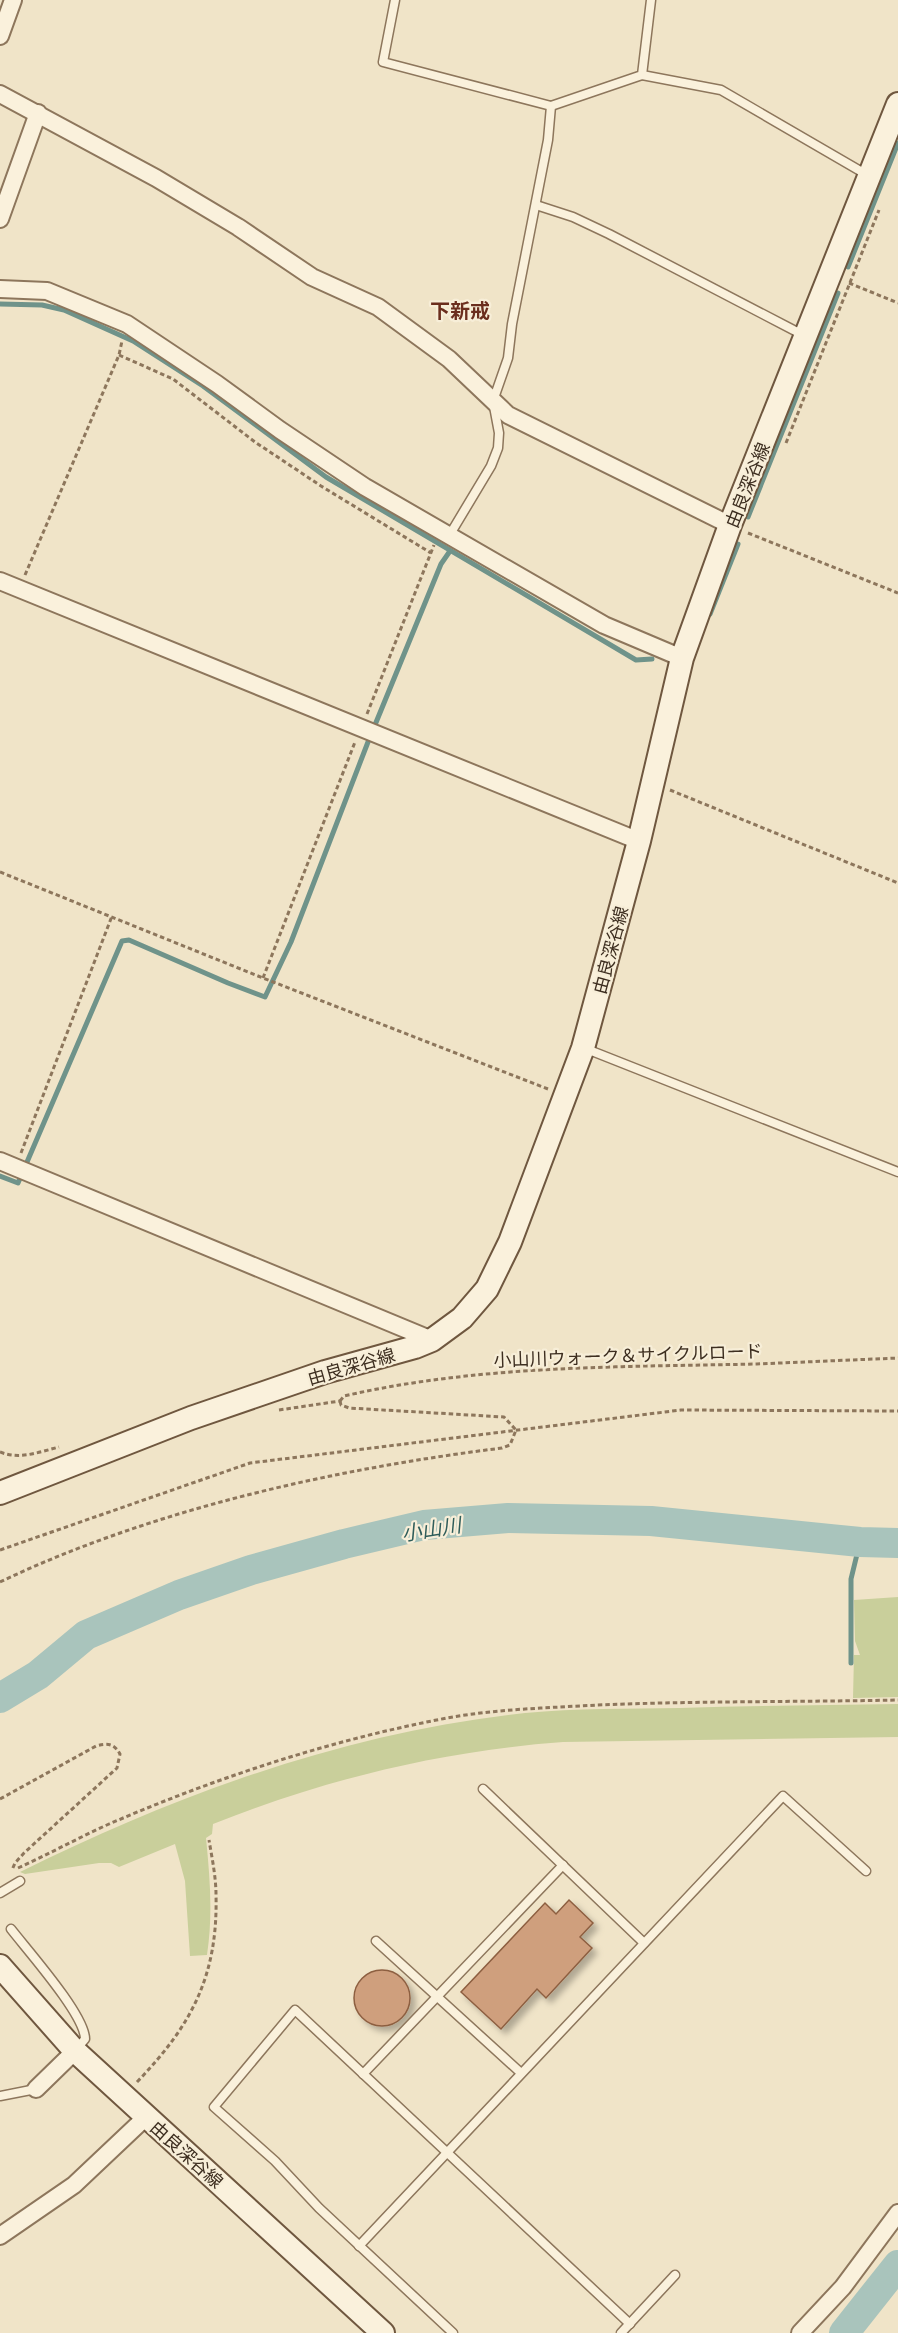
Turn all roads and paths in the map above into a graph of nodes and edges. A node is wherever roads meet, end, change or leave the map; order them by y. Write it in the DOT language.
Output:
graph roads {
  1 [pos="13,0"];
  2 [pos="395,0"];
  3 [pos="651,0"];
  4 [pos="0,36"];
  5 [pos="642,75"];
  6 [pos="0,94"];
  7 [pos="898,104"];
  8 [pos="551,106"];
  9 [pos="38,113"];
  10 [pos="870,177"];
  11 [pos="536,205"];
  12 [pos="881,205"];
  13 [pos="0,219"];
  14 [pos="841,279"];
  15 [pos="0,289"];
  16 [pos="898,303"];
  17 [pos="127,324"];
  18 [pos="806,336"];
  19 [pos="119,355"];
  20 [pos="493,401"];
  21 [pos="784,446"];
  22 [pos="730,525"];
  23 [pos="444,533"];
  24 [pos="431,553"];
  25 [pos="0,581"];
  26 [pos="19,589"];
  27 [pos="898,593"];
  28 [pos="681,658"];
  29 [pos="362,727"];
  30 [pos="651,783"];
  31 [pos="639,841"];
  32 [pos="0,872"];
  33 [pos="898,883"];
  34 [pos="112,916"];
  35 [pos="262,978"];
  36 [pos="583,1048"];
  37 [pos="564,1096"];
  38 [pos="8,1164"];
  39 [pos="898,1172"];
  40 [pos="432,1340"];
  41 [pos="898,1358"];
  42 [pos="898,1411"];
  43 [pos="516,1430"];
  44 [pos="0,1493"];
  45 [pos="0,1550"];
  46 [pos="0,1582"];
  47 [pos="898,1700"];
  48 [pos="483,1789"];
  49 [pos="0,1799"];
  50 [pos="209,1840"];
  51 [pos="563,1865"];
  52 [pos="866,1871"];
  53 [pos="20,1881"];
  54 [pos="0,1893"];
  55 [pos="11,1929"];
  56 [pos="376,1941"];
  57 [pos="644,1943"];
  58 [pos="0,1966"];
  59 [pos="438,1996"];
  60 [pos="75,2051"];
  61 [pos="521,2073"];
  62 [pos="363,2074"];
  63 [pos="144,2075"];
  64 [pos="36,2089"];
  65 [pos="0,2096"];
  66 [pos="146,2117"];
  67 [pos="446,2152"];
  68 [pos="898,2213"];
  69 [pos="0,2236"];
  70 [pos="359,2246"];
  71 [pos="675,2275"];
  72 [pos="630,2324"];
  73 [pos="383,2333"];
  74 [pos="453,2333"];
  75 [pos="621,2333"];
  76 [pos="800,2333"];
  1 -- 4 [label="street"];
  2 -- 8 [label="lane"];
  3 -- 5 [label="lane"];
  5 -- 8 [label="lane"];
  5 -- 10 [label="lane"];
  6 -- 9 [label="street"];
  7 -- 10 [label="main road, 由良深谷線"];
  8 -- 11 [label="lane"];
  9 -- 13 [label="street"];
  9 -- 20 [label="street"];
  10 -- 14 [label="main road, 由良深谷線"];
  11 -- 18 [label="lane"];
  11 -- 20 [label="lane"];
  12 -- 14 [label="path"];
  14 -- 16 [label="path"];
  14 -- 18 [label="main road, 由良深谷線"];
  14 -- 21 [label="path"];
  15 -- 17 [label="street"];
  17 -- 19 [label="path"];
  17 -- 23 [label="street"];
  18 -- 22 [label="main road, 由良深谷線"];
  19 -- 24 [label="path"];
  19 -- 26 [label="path"];
  20 -- 22 [label="street"];
  20 -- 23 [label="lane"];
  22 -- 27 [label="path"];
  22 -- 28 [label="main road, 由良深谷線"];
  23 -- 24 [label="path"];
  23 -- 28 [label="street"];
  24 -- 29 [label="path"];
  25 -- 26 [label="street"];
  26 -- 29 [label="street"];
  28 -- 30 [label="main road, 由良深谷線"];
  29 -- 31 [label="street"];
  29 -- 35 [label="path"];
  30 -- 31 [label="main road, 由良深谷線"];
  30 -- 33 [label="path"];
  31 -- 36 [label="main road, 由良深谷線"];
  32 -- 34 [label="path"];
  34 -- 35 [label="path"];
  34 -- 38 [label="path"];
  35 -- 37 [label="path"];
  36 -- 37 [label="main road, 由良深谷線"];
  36 -- 39 [label="lane"];
  37 -- 40 [label="main road, 由良深谷線"];
  38 -- 40 [label="street"];
  40 -- 44 [label="main road, 由良深谷線"];
  41 -- 43 [label="path, 小山川ウォーク＆サイクルロード"];
  42 -- 43 [label="path"];
  43 -- 45 [label="path"];
  43 -- 46 [label="path"];
  47 -- 49 [label="path"];
  48 -- 51 [label="lane"];
  50 -- 63 [label="path"];
  51 -- 57 [label="lane"];
  51 -- 59 [label="lane"];
  52 -- 57 [label="lane"];
  53 -- 54 [label="lane"];
  55 -- 60 [label="lane"];
  56 -- 59 [label="lane"];
  57 -- 61 [label="lane"];
  58 -- 60 [label="main road, 由良深谷線"];
  59 -- 61 [label="lane"];
  59 -- 62 [label="lane"];
  60 -- 64 [label="street"];
  60 -- 66 [label="main road, 由良深谷線"];
  61 -- 67 [label="lane"];
  62 -- 67 [label="lane"];
  62 -- 70 [label="lane"];
  64 -- 65 [label="lane"];
  66 -- 69 [label="street"];
  66 -- 73 [label="main road, 由良深谷線"];
  67 -- 70 [label="lane"];
  67 -- 72 [label="lane"];
  68 -- 76 [label="street"];
  70 -- 74 [label="lane"];
  71 -- 72 [label="lane"];
  72 -- 75 [label="lane"];
}
